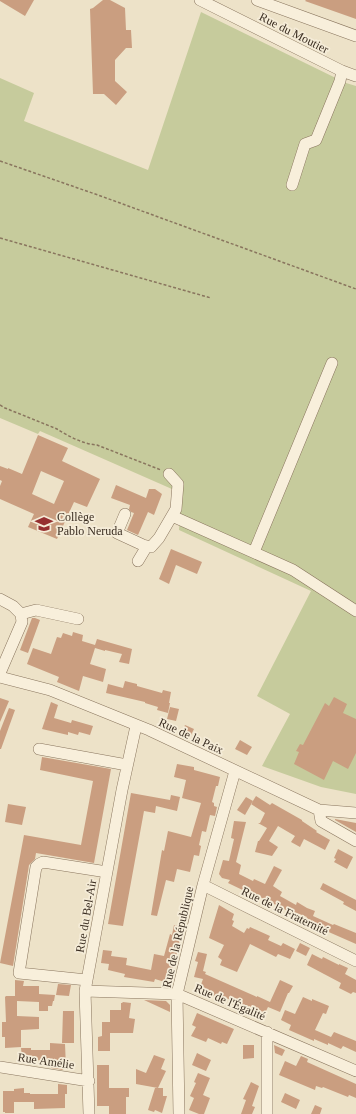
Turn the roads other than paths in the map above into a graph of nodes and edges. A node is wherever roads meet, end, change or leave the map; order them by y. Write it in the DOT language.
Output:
graph roads {
  1 [pos="200,0"];
  2 [pos="257,0"];
  3 [pos="356,36"];
  4 [pos="342,71"];
  5 [pos="356,76"];
  6 [pos="292,186"];
  7 [pos="332,363"];
  8 [pos="169,474"];
  9 [pos="125,514"];
  10 [pos="172,516"];
  11 [pos="147,546"];
  12 [pos="254,552"];
  13 [pos="138,561"];
  14 [pos="0,600"];
  15 [pos="356,611"];
  16 [pos="22,614"];
  17 [pos="78,619"];
  18 [pos="0,673"];
  19 [pos="0,677"];
  20 [pos="136,726"];
  21 [pos="39,750"];
  22 [pos="127,765"];
  23 [pos="235,770"];
  24 [pos="319,810"];
  25 [pos="356,813"];
  26 [pos="356,841"];
  27 [pos="107,872"];
  28 [pos="203,885"];
  29 [pos="356,961"];
  30 [pos="86,985"];
  31 [pos="177,994"];
  32 [pos="267,1032"];
  33 [pos="0,1068"];
  34 [pos="356,1071"];
  35 [pos="89,1081"];
  36 [pos="89,1114"];
  37 [pos="179,1114"];
  38 [pos="267,1114"];
  1 -- 4 [label="street, Rue du Moutier"];
  2 -- 3 [label="street"];
  4 -- 5 [label="street, Rue du Moutier"];
  4 -- 6 [label="street"];
  7 -- 12 [label="street"];
  8 -- 10 [label="street"];
  9 -- 11 [label="street"];
  10 -- 11 [label="street"];
  10 -- 12 [label="street"];
  11 -- 13 [label="street"];
  12 -- 15 [label="street"];
  14 -- 16 [label="street"];
  16 -- 17 [label="street"];
  16 -- 18 [label="street"];
  19 -- 20 [label="street, Rue de la Paix"];
  20 -- 22 [label="street, Rue du Bel-Air"];
  20 -- 23 [label="street, Rue de la Paix"];
  21 -- 22 [label="street"];
  22 -- 27 [label="street, Rue du Bel-Air"];
  23 -- 24 [label="street, Rue de la Paix"];
  23 -- 28 [label="street, Rue de la République"];
  24 -- 25 [label="street"];
  24 -- 26 [label="street"];
  27 -- 30 [label="street, Rue du Bel-Air"];
  27 -- 30 [label="street, Rue de l'Égalité"];
  28 -- 29 [label="street, Rue de la Fraternité"];
  28 -- 31 [label="street, Rue de la République"];
  30 -- 31 [label="street, Rue de l'Égalité"];
  30 -- 35 [label="street, Rue du Bel-Air"];
  31 -- 32 [label="street, Rue de l'Égalité"];
  31 -- 37 [label="street, Rue de la République"];
  32 -- 34 [label="street, Rue de l'Égalité"];
  32 -- 38 [label="street"];
  33 -- 35 [label="street, Rue Amélie"];
  35 -- 36 [label="street, Rue du Bel-Air"];
}
